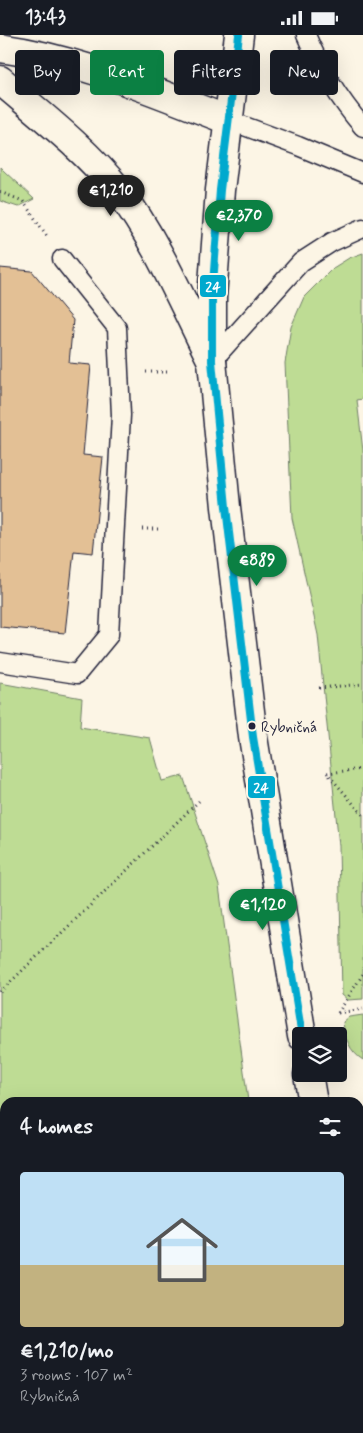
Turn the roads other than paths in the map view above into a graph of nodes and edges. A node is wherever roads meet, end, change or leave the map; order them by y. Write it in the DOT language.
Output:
graph roads {
  1 [pos="239,35"];
  2 [pos="306,35"];
  3 [pos="0,48"];
  4 [pos="0,80"];
  5 [pos="228,120"];
  6 [pos="363,127"];
  7 [pos="363,173"];
  8 [pos="363,228"];
  9 [pos="62,259"];
  10 [pos="212,361"];
  11 [pos="0,662"];
  12 [pos="301,1027"];
  13 [pos="309,1082"];
  14 [pos="312,1097"];
  1 -- 5 [label="main road"];
  2 -- 6 [label="lane"];
  3 -- 5 [label="main road"];
  4 -- 10 [label="main road"];
  5 -- 7 [label="lane"];
  5 -- 10 [label="main road"];
  8 -- 10 [label="lane"];
  9 -- 11 [label="lane"];
  10 -- 12 [label="main road"];
  13 -- 14 [label="main road"];
}
